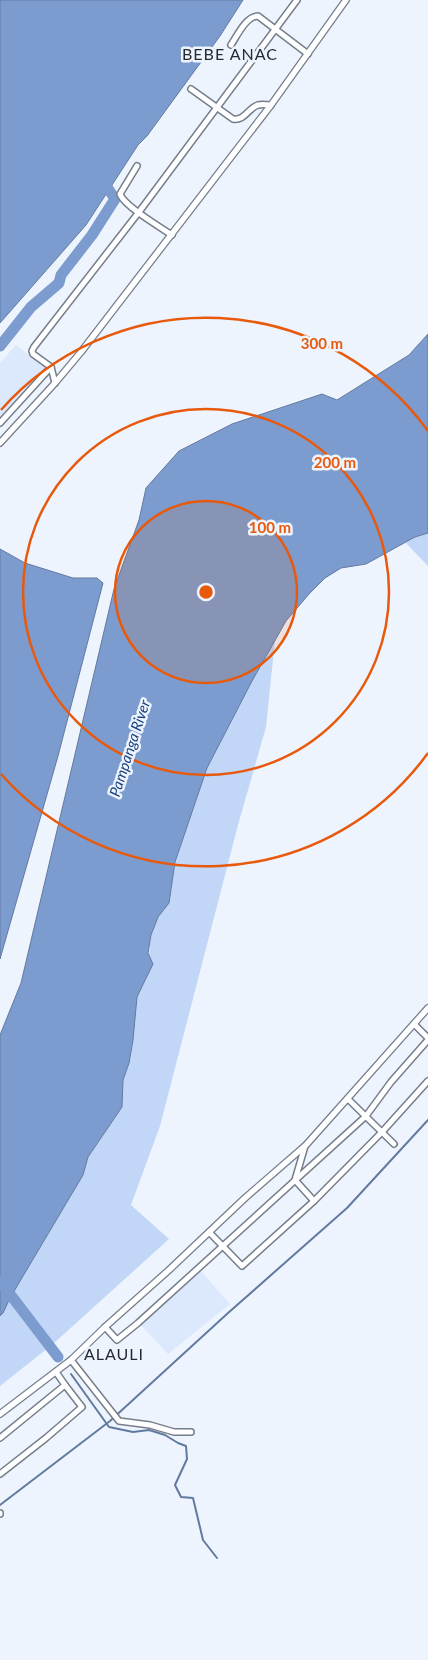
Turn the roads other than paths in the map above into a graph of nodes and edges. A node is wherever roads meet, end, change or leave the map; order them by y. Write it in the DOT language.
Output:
graph roads {
  1 [pos="296,0"];
  2 [pos="346,0"];
  3 [pos="275,29"];
  4 [pos="231,45"];
  5 [pos="308,54"];
  6 [pos="191,89"];
  7 [pos="271,104"];
  8 [pos="217,107"];
  9 [pos="137,166"];
  10 [pos="139,212"];
  11 [pos="172,235"];
  12 [pos="51,367"];
  13 [pos="55,383"];
  14 [pos="0,423"];
  15 [pos="0,443"];
  16 [pos="428,1008"];
  17 [pos="414,1024"];
  18 [pos="428,1039"];
  19 [pos="428,1081"];
  20 [pos="348,1099"];
  21 [pos="366,1116"];
  22 [pos="382,1132"];
  23 [pos="394,1144"];
  24 [pos="306,1145"];
  25 [pos="295,1180"];
  26 [pos="314,1201"];
  27 [pos="209,1232"];
  28 [pos="222,1245"];
  29 [pos="105,1327"];
  30 [pos="71,1360"];
  31 [pos="56,1372"];
  32 [pos="65,1385"];
  33 [pos="0,1414"];
  34 [pos="191,1432"];
  35 [pos="0,1438"];
  36 [pos="0,1474"];
  1 -- 3 [label="street"];
  2 -- 5 [label="street"];
  3 -- 4 [label="street"];
  3 -- 5 [label="street"];
  3 -- 8 [label="street"];
  5 -- 7 [label="street"];
  6 -- 8 [label="street"];
  7 -- 8 [label="street"];
  7 -- 11 [label="street"];
  8 -- 10 [label="street"];
  9 -- 10 [label="street"];
  10 -- 11 [label="street"];
  10 -- 12 [label="street"];
  11 -- 13 [label="street"];
  12 -- 13 [label="street"];
  12 -- 14 [label="street"];
  13 -- 15 [label="street"];
  16 -- 17 [label="street"];
  17 -- 18 [label="street"];
  17 -- 20 [label="street"];
  18 -- 21 [label="street"];
  19 -- 22 [label="street"];
  20 -- 21 [label="street"];
  20 -- 24 [label="street"];
  21 -- 22 [label="street"];
  21 -- 25 [label="street"];
  22 -- 23 [label="street"];
  22 -- 26 [label="street"];
  24 -- 25 [label="street"];
  24 -- 27 [label="street"];
  25 -- 26 [label="street"];
  25 -- 28 [label="street"];
  26 -- 28 [label="street"];
  27 -- 28 [label="street"];
  27 -- 29 [label="street"];
  28 -- 29 [label="street"];
  29 -- 30 [label="street"];
  30 -- 31 [label="street"];
  30 -- 34 [label="street"];
  31 -- 32 [label="street"];
  31 -- 33 [label="street"];
  32 -- 35 [label="street"];
  32 -- 36 [label="street"];
}
